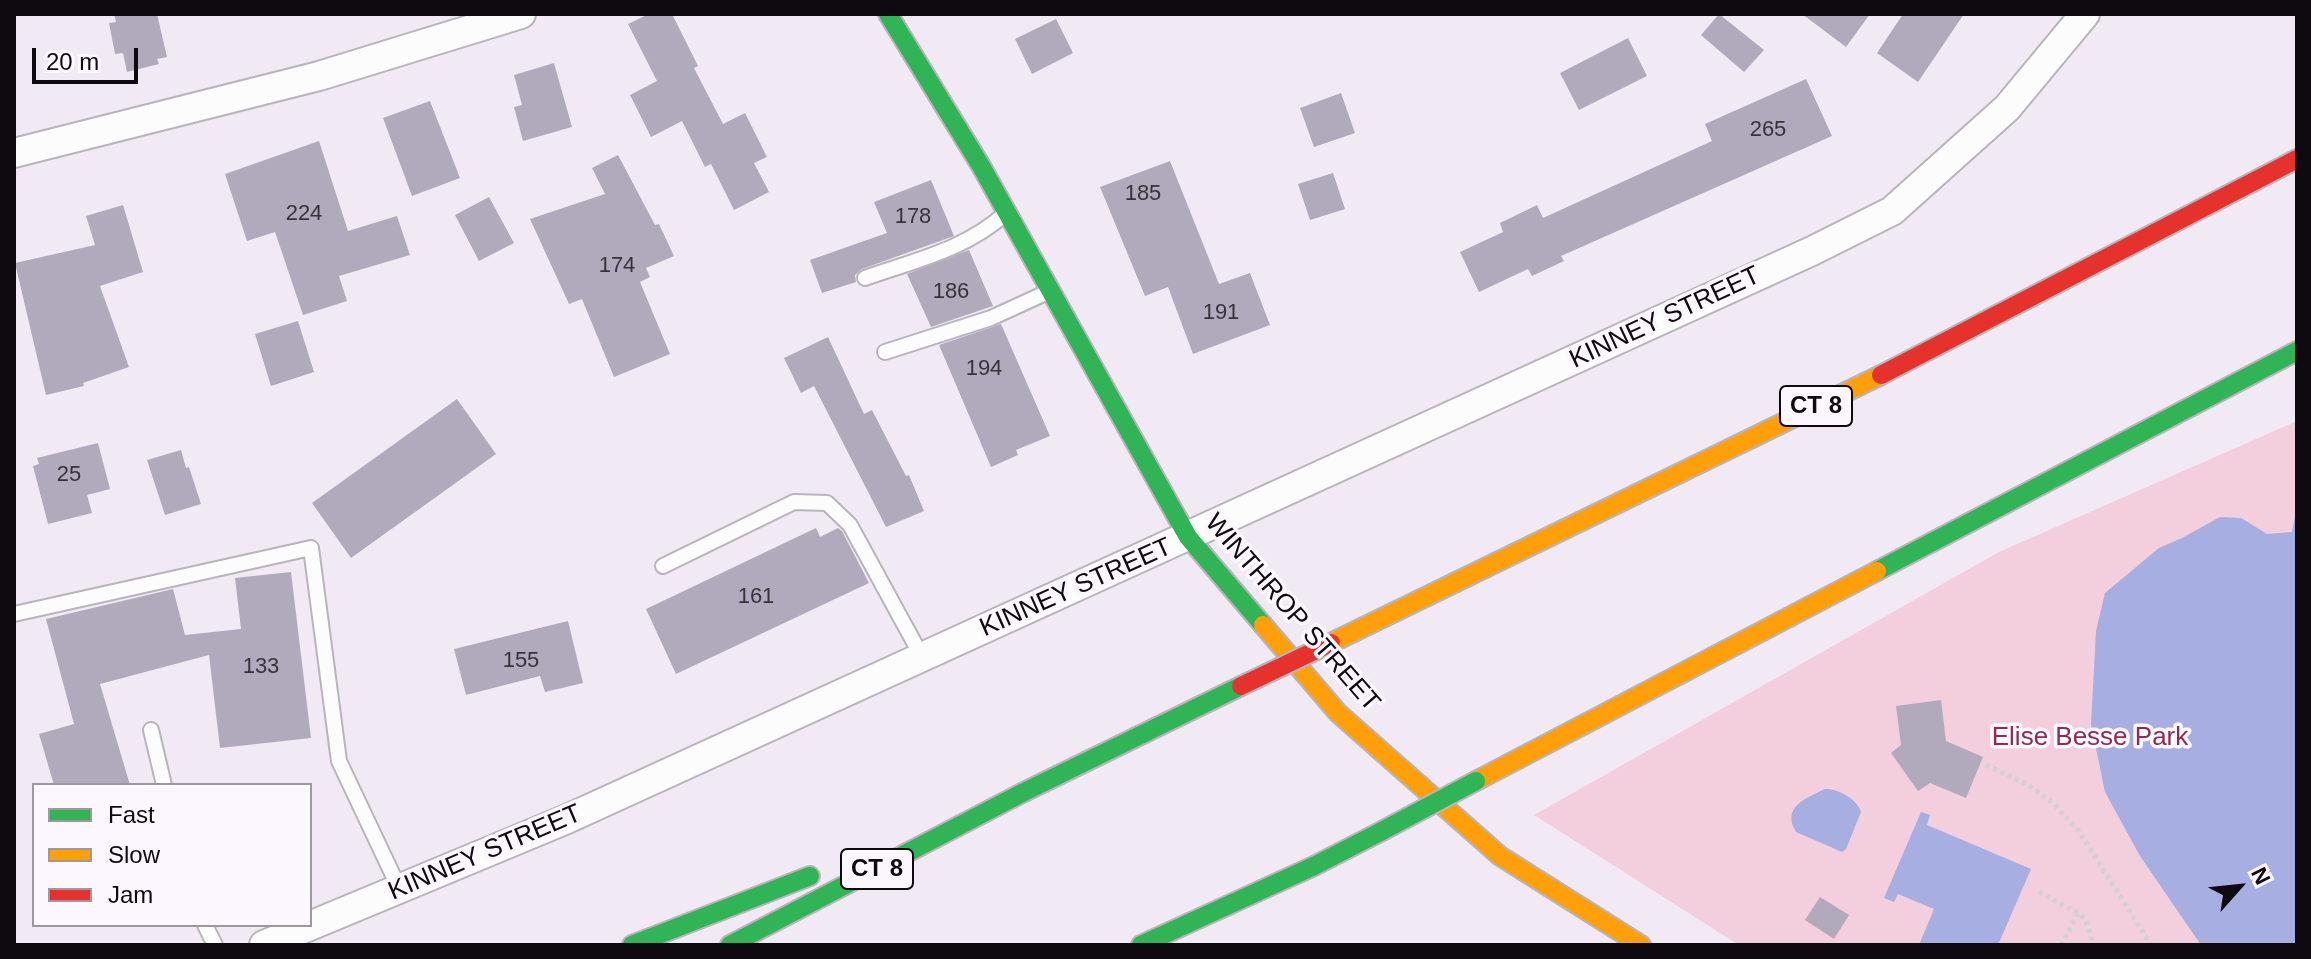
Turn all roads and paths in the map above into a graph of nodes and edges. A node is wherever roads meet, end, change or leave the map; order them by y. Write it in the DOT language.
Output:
graph roads {
  1 [pos="521,14"];
  2 [pos="888,14"];
  3 [pos="2085,14"];
  4 [pos="14,153"];
  5 [pos="2297,159"];
  6 [pos="1006,212"];
  7 [pos="865,278"];
  8 [pos="1050,291"];
  9 [pos="2297,351"];
  10 [pos="885,352"];
  11 [pos="1188,537"];
  12 [pos="663,566"];
  13 [pos="14,614"];
  14 [pos="922,657"];
  15 [pos="151,730"];
  16 [pos="1986,765"];
  17 [pos="164,783"];
  18 [pos="1024,792"];
  19 [pos="865,855"];
  20 [pos="1314,866"];
  21 [pos="821,871"];
  22 [pos="399,888"];
  23 [pos="2039,892"];
  24 [pos="2078,913"];
  25 [pos="312,925"];
  26 [pos="206,927"];
  27 [pos="307,927"];
  28 [pos="215,945"];
  29 [pos="264,945"];
  30 [pos="632,945"];
  31 [pos="730,945"];
  32 [pos="1141,945"];
  33 [pos="1179,945"];
  34 [pos="1641,945"];
  35 [pos="2061,945"];
  36 [pos="2094,945"];
  37 [pos="2151,945"];
  1 -- 4 [label="street"];
  2 -- 6 [label="main road, WINTHROP STREET"];
  3 -- 11 [label="street, KINNEY STREET"];
  5 -- 18 [label="main road, CT 8, bridge"];
  6 -- 7 [label="lane"];
  6 -- 8 [label="main road, WINTHROP STREET"];
  8 -- 10 [label="lane"];
  8 -- 11 [label="main road, WINTHROP STREET"];
  9 -- 20 [label="main road, bridge"];
  11 -- 14 [label="street, KINNEY STREET"];
  11 -- 34 [label="main road, WINTHROP STREET"];
  12 -- 14 [label="lane"];
  13 -- 22 [label="lane"];
  14 -- 22 [label="street, KINNEY STREET"];
  15 -- 17 [label="lane"];
  16 -- 37 [label="path"];
  18 -- 19 [label="main road"];
  18 -- 31 [label="main road, CT 8"];
  20 -- 32 [label="main road"];
  20 -- 33 [label="main road"];
  21 -- 30 [label="main road"];
  22 -- 25 [label="street, KINNEY STREET"];
  23 -- 24 [label="path"];
  24 -- 35 [label="path"];
  24 -- 36 [label="path"];
  26 -- 28 [label="lane"];
  27 -- 29 [label="street, KINNEY STREET"];
}
